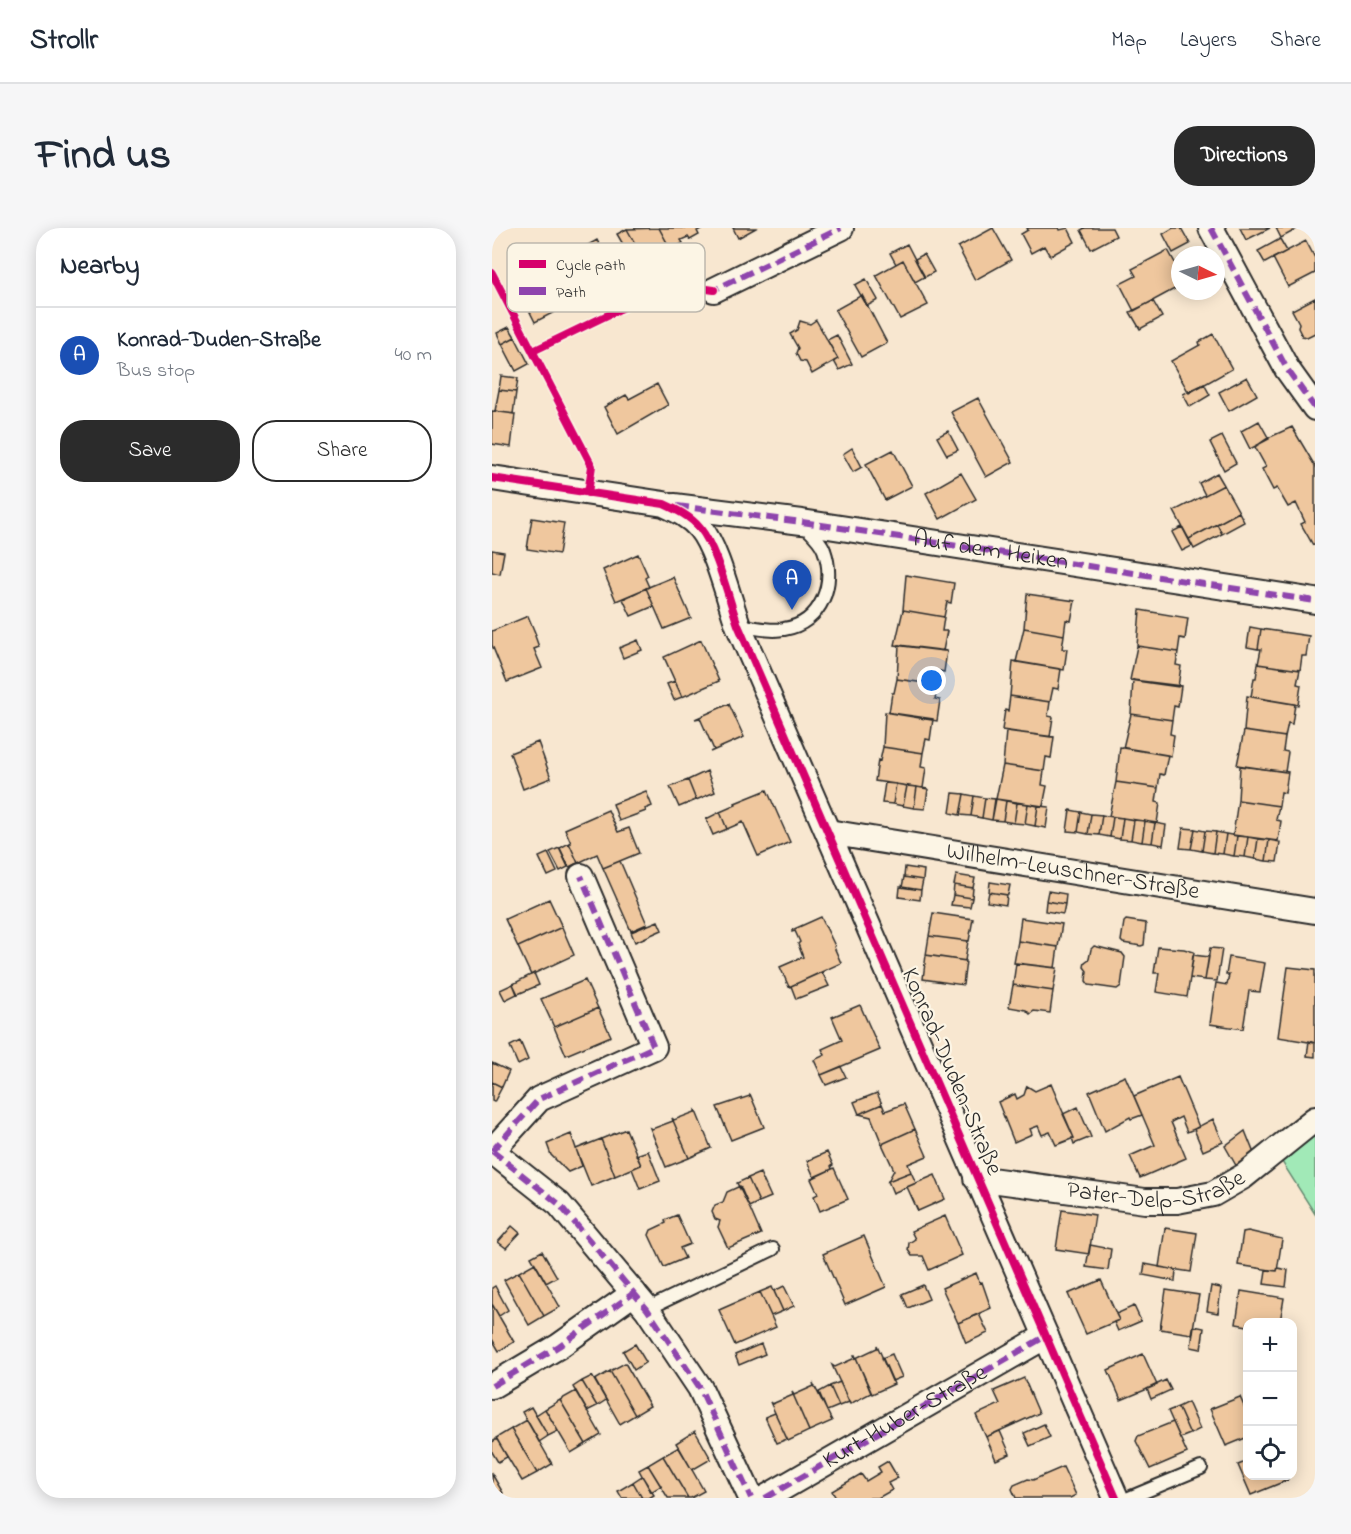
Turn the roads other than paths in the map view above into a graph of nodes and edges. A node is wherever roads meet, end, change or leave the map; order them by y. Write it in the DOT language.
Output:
graph roads {
  1 [pos="841,228"];
  2 [pos="1211,228"];
  3 [pos="714,290"];
  4 [pos="1315,408"];
  5 [pos="492,478"];
  6 [pos="664,504"];
  7 [pos="802,522"];
  8 [pos="1315,601"];
  9 [pos="738,625"];
  10 [pos="828,832"];
  11 [pos="580,876"];
  12 [pos="1315,911"];
  13 [pos="1315,1119"];
  14 [pos="492,1151"];
  15 [pos="976,1178"];
  16 [pos="773,1249"];
  17 [pos="641,1301"];
  18 [pos="1046,1336"];
  19 [pos="492,1386"];
  20 [pos="1201,1468"];
  21 [pos="751,1498"];
  22 [pos="765,1498"];
  23 [pos="1116,1498"];
  24 [pos="1129,1498"];
  1 -- 3 [label="street"];
  2 -- 4 [label="street"];
  5 -- 6 [label="street, Konrad-Duden-Straße"];
  6 -- 7 [label="street, Auf dem Heiken"];
  6 -- 9 [label="street, Konrad-Duden-Straße"];
  7 -- 8 [label="street, Auf dem Heiken"];
  7 -- 9 [label="lane"];
  9 -- 10 [label="street, Konrad-Duden-Straße"];
  10 -- 12 [label="street, Wilhelm-Leuschner-Straße"];
  10 -- 15 [label="street, Konrad-Duden-Straße"];
  11 -- 14 [label="street"];
  13 -- 15 [label="street, Pater-Delp-Straße"];
  14 -- 17 [label="street"];
  15 -- 18 [label="street, Konrad-Duden-Straße"];
  16 -- 17 [label="lane"];
  17 -- 19 [label="street"];
  17 -- 21 [label="street"];
  18 -- 22 [label="street, Kurt-Huber-Straße"];
  18 -- 23 [label="street, Konrad-Duden-Straße"];
  20 -- 24 [label="lane"];
}
